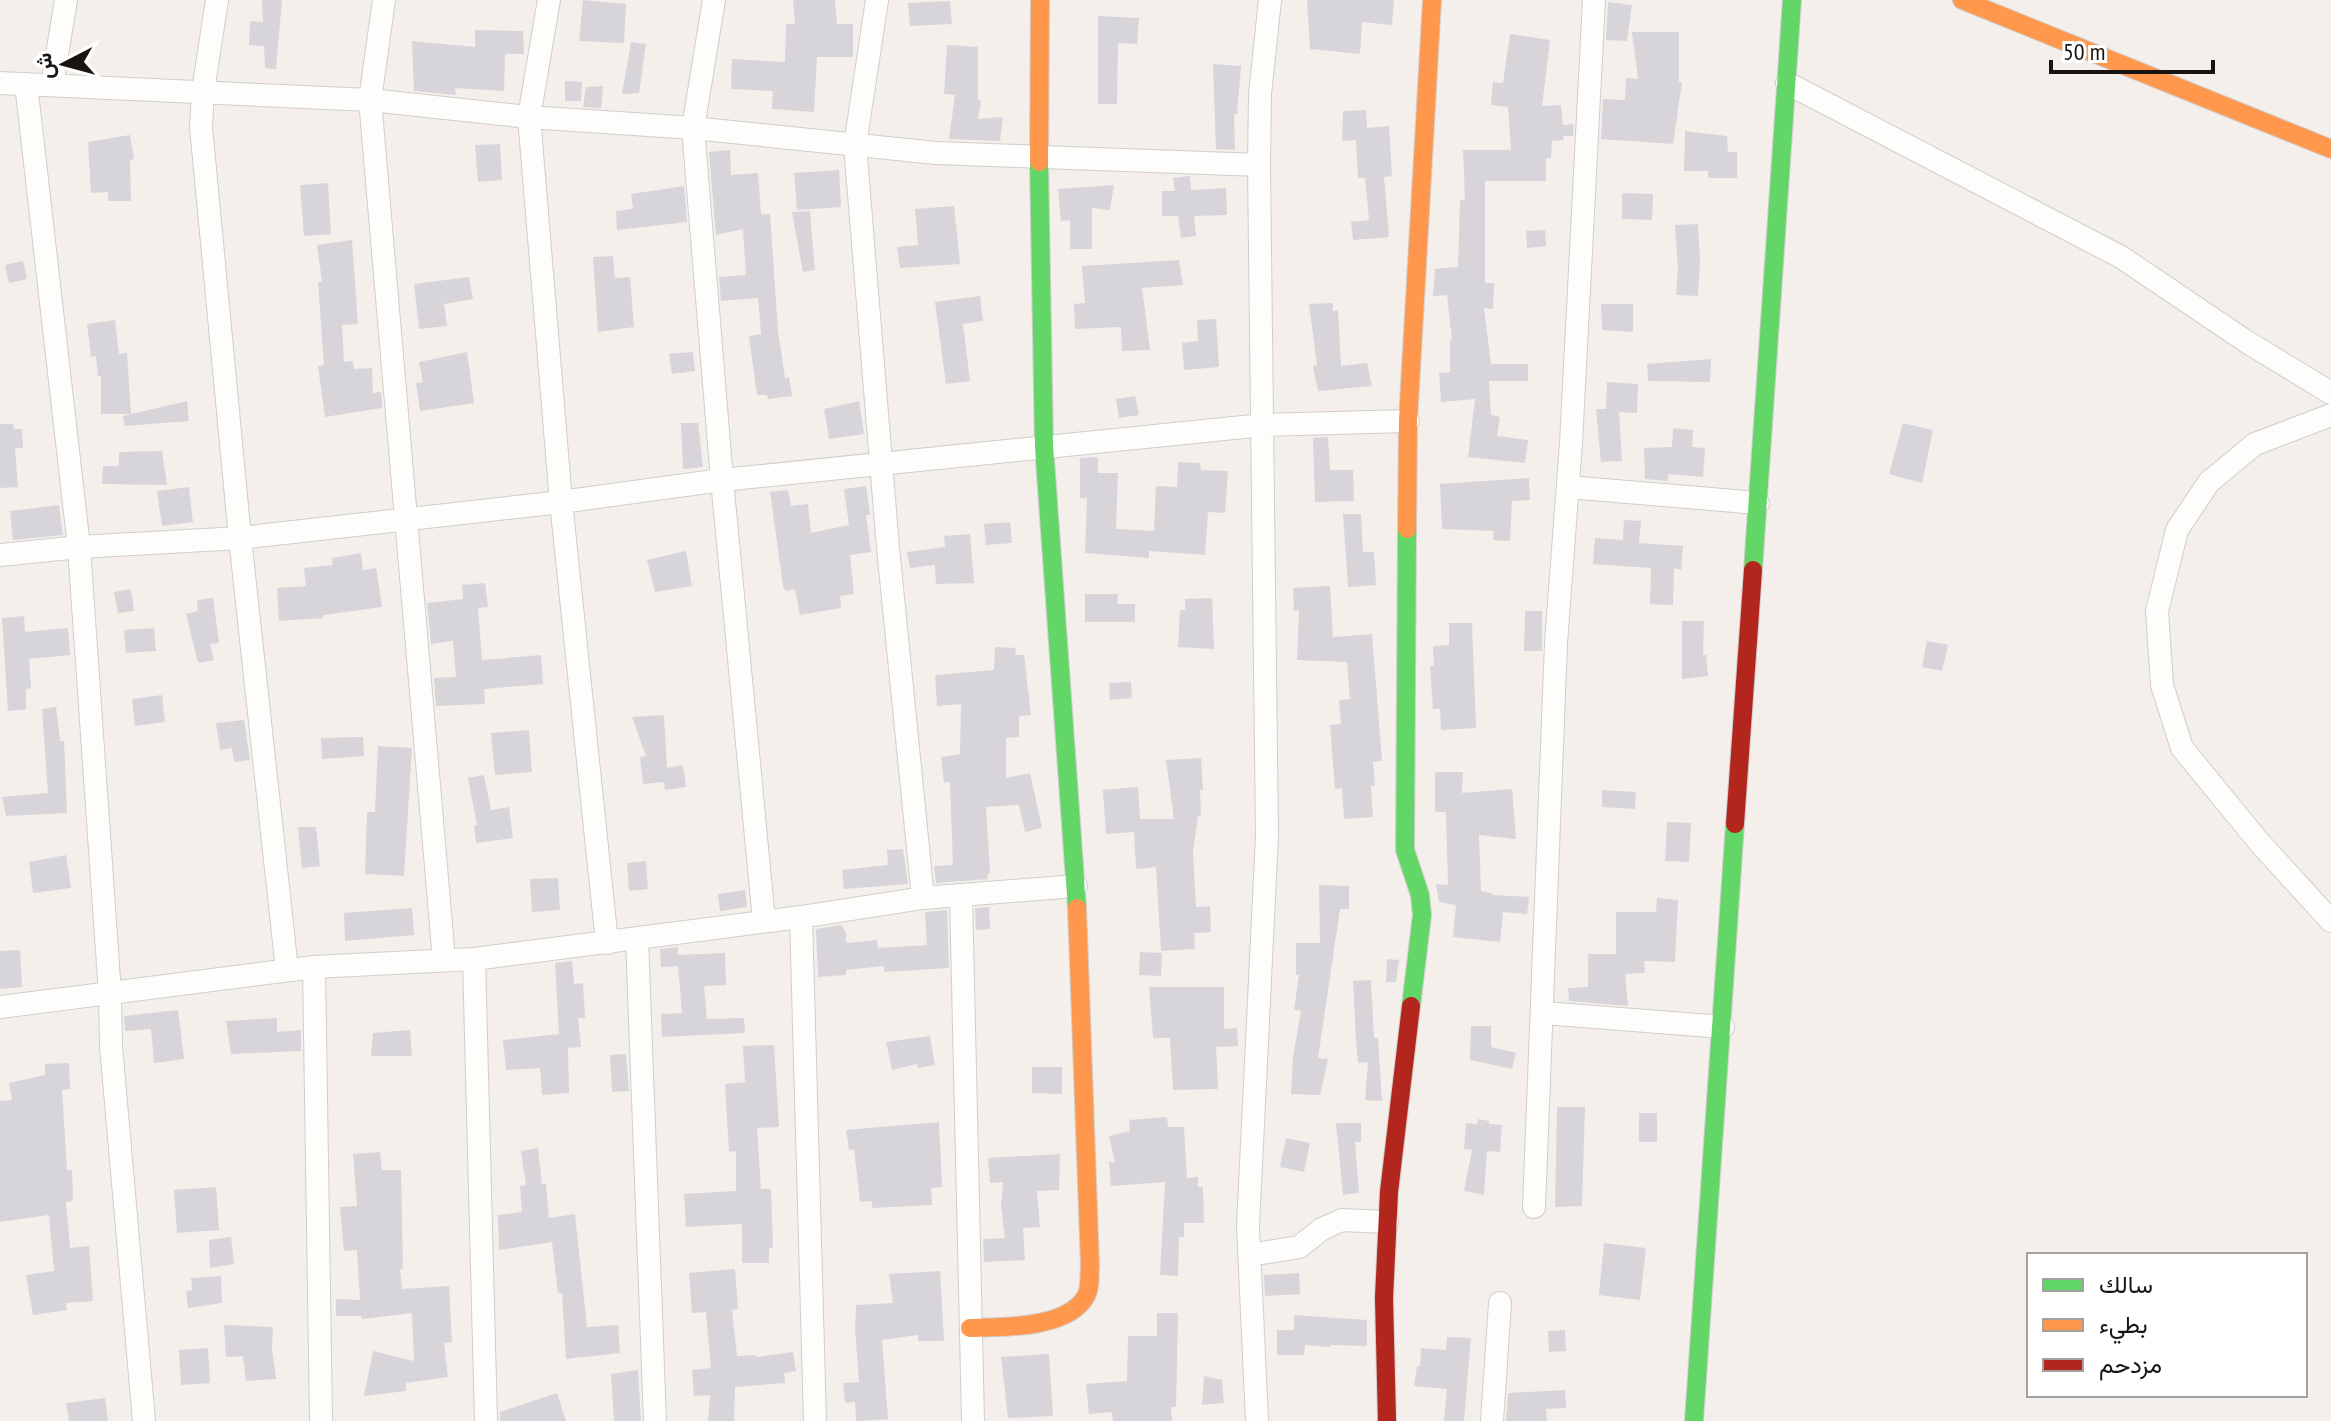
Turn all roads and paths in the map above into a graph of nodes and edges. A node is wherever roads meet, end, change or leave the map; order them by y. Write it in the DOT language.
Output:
graph roads {
  1 [pos="66,0"];
  2 [pos="217,0"];
  3 [pos="384,0"];
  4 [pos="549,0"];
  5 [pos="714,0"];
  6 [pos="877,0"];
  7 [pos="1040,0"];
  8 [pos="1270,0"];
  9 [pos="1432,0"];
  10 [pos="1594,0"];
  11 [pos="1792,0"];
  12 [pos="1962,0"];
  13 [pos="0,83"];
  14 [pos="1787,83"];
  15 [pos="26,84"];
  16 [pos="52,85"];
  17 [pos="203,91"];
  18 [pos="370,100"];
  19 [pos="529,117"];
  20 [pos="693,128"];
  21 [pos="855,145"];
  22 [pos="2331,149"];
  23 [pos="1039,157"];
  24 [pos="1259,165"];
  25 [pos="2331,393"];
  26 [pos="2331,415"];
  27 [pos="1408,421"];
  28 [pos="1263,425"];
  29 [pos="1044,446"];
  30 [pos="881,464"];
  31 [pos="722,480"];
  32 [pos="1568,487"];
  33 [pos="561,502"];
  34 [pos="1758,503"];
  35 [pos="408,518"];
  36 [pos="240,538"];
  37 [pos="79,547"];
  38 [pos="0,555"];
  39 [pos="1076,886"];
  40 [pos="961,895"];
  41 [pos="923,898"];
  42 [pos="801,917"];
  43 [pos="764,921"];
  44 [pos="2331,921"];
  45 [pos="637,939"];
  46 [pos="607,943"];
  47 [pos="474,959"];
  48 [pos="444,960"];
  49 [pos="314,967"];
  50 [pos="287,970"];
  51 [pos="110,994"];
  52 [pos="0,1007"];
  53 [pos="1544,1013"];
  54 [pos="1723,1027"];
  55 [pos="1534,1207"];
  56 [pos="1387,1222"];
  57 [pos="1250,1255"];
  58 [pos="1500,1303"];
  59 [pos="970,1328"];
  60 [pos="144,1421"];
  61 [pos="321,1421"];
  62 [pos="486,1421"];
  63 [pos="655,1421"];
  64 [pos="815,1421"];
  65 [pos="973,1421"];
  66 [pos="1257,1421"];
  67 [pos="1387,1421"];
  68 [pos="1492,1421"];
  69 [pos="1694,1421"];
  1 -- 16 [label="street"];
  2 -- 17 [label="street"];
  3 -- 18 [label="street"];
  4 -- 19 [label="street"];
  5 -- 20 [label="street"];
  6 -- 21 [label="street"];
  7 -- 23 [label="street"];
  8 -- 24 [label="street"];
  9 -- 27 [label="street"];
  10 -- 32 [label="street"];
  11 -- 14 [label="street"];
  12 -- 22 [label="street"];
  13 -- 15 [label="street"];
  14 -- 25 [label="street"];
  14 -- 34 [label="street"];
  15 -- 16 [label="street"];
  15 -- 37 [label="street"];
  16 -- 17 [label="street"];
  17 -- 18 [label="street"];
  17 -- 36 [label="street"];
  18 -- 19 [label="street"];
  18 -- 35 [label="street"];
  19 -- 20 [label="street"];
  19 -- 33 [label="street"];
  20 -- 21 [label="street"];
  20 -- 31 [label="street"];
  21 -- 23 [label="street"];
  21 -- 30 [label="street"];
  23 -- 24 [label="street"];
  23 -- 29 [label="street"];
  24 -- 28 [label="street"];
  26 -- 44 [label="street"];
  27 -- 28 [label="street"];
  27 -- 56 [label="street"];
  28 -- 29 [label="street"];
  28 -- 57 [label="street"];
  29 -- 30 [label="street"];
  29 -- 39 [label="street"];
  30 -- 31 [label="street"];
  30 -- 41 [label="street"];
  31 -- 33 [label="street"];
  31 -- 43 [label="street"];
  32 -- 34 [label="street"];
  32 -- 53 [label="street"];
  33 -- 35 [label="street"];
  33 -- 46 [label="street"];
  34 -- 54 [label="street"];
  35 -- 36 [label="street"];
  35 -- 48 [label="street"];
  36 -- 37 [label="street"];
  36 -- 50 [label="street"];
  37 -- 38 [label="street"];
  37 -- 51 [label="street"];
  39 -- 40 [label="street"];
  39 -- 59 [label="street"];
  40 -- 41 [label="street"];
  40 -- 59 [label="street"];
  41 -- 42 [label="street"];
  42 -- 43 [label="street"];
  42 -- 64 [label="street"];
  43 -- 45 [label="street"];
  45 -- 46 [label="street"];
  45 -- 63 [label="street"];
  46 -- 47 [label="street"];
  47 -- 48 [label="street"];
  47 -- 62 [label="street"];
  48 -- 49 [label="street"];
  49 -- 50 [label="street"];
  49 -- 61 [label="street"];
  50 -- 51 [label="street"];
  51 -- 52 [label="street"];
  51 -- 60 [label="street"];
  53 -- 54 [label="street"];
  53 -- 55 [label="street"];
  54 -- 69 [label="street"];
  56 -- 57 [label="street"];
  56 -- 67 [label="street"];
  57 -- 66 [label="street"];
  58 -- 68 [label="street"];
  59 -- 65 [label="street"];
}
